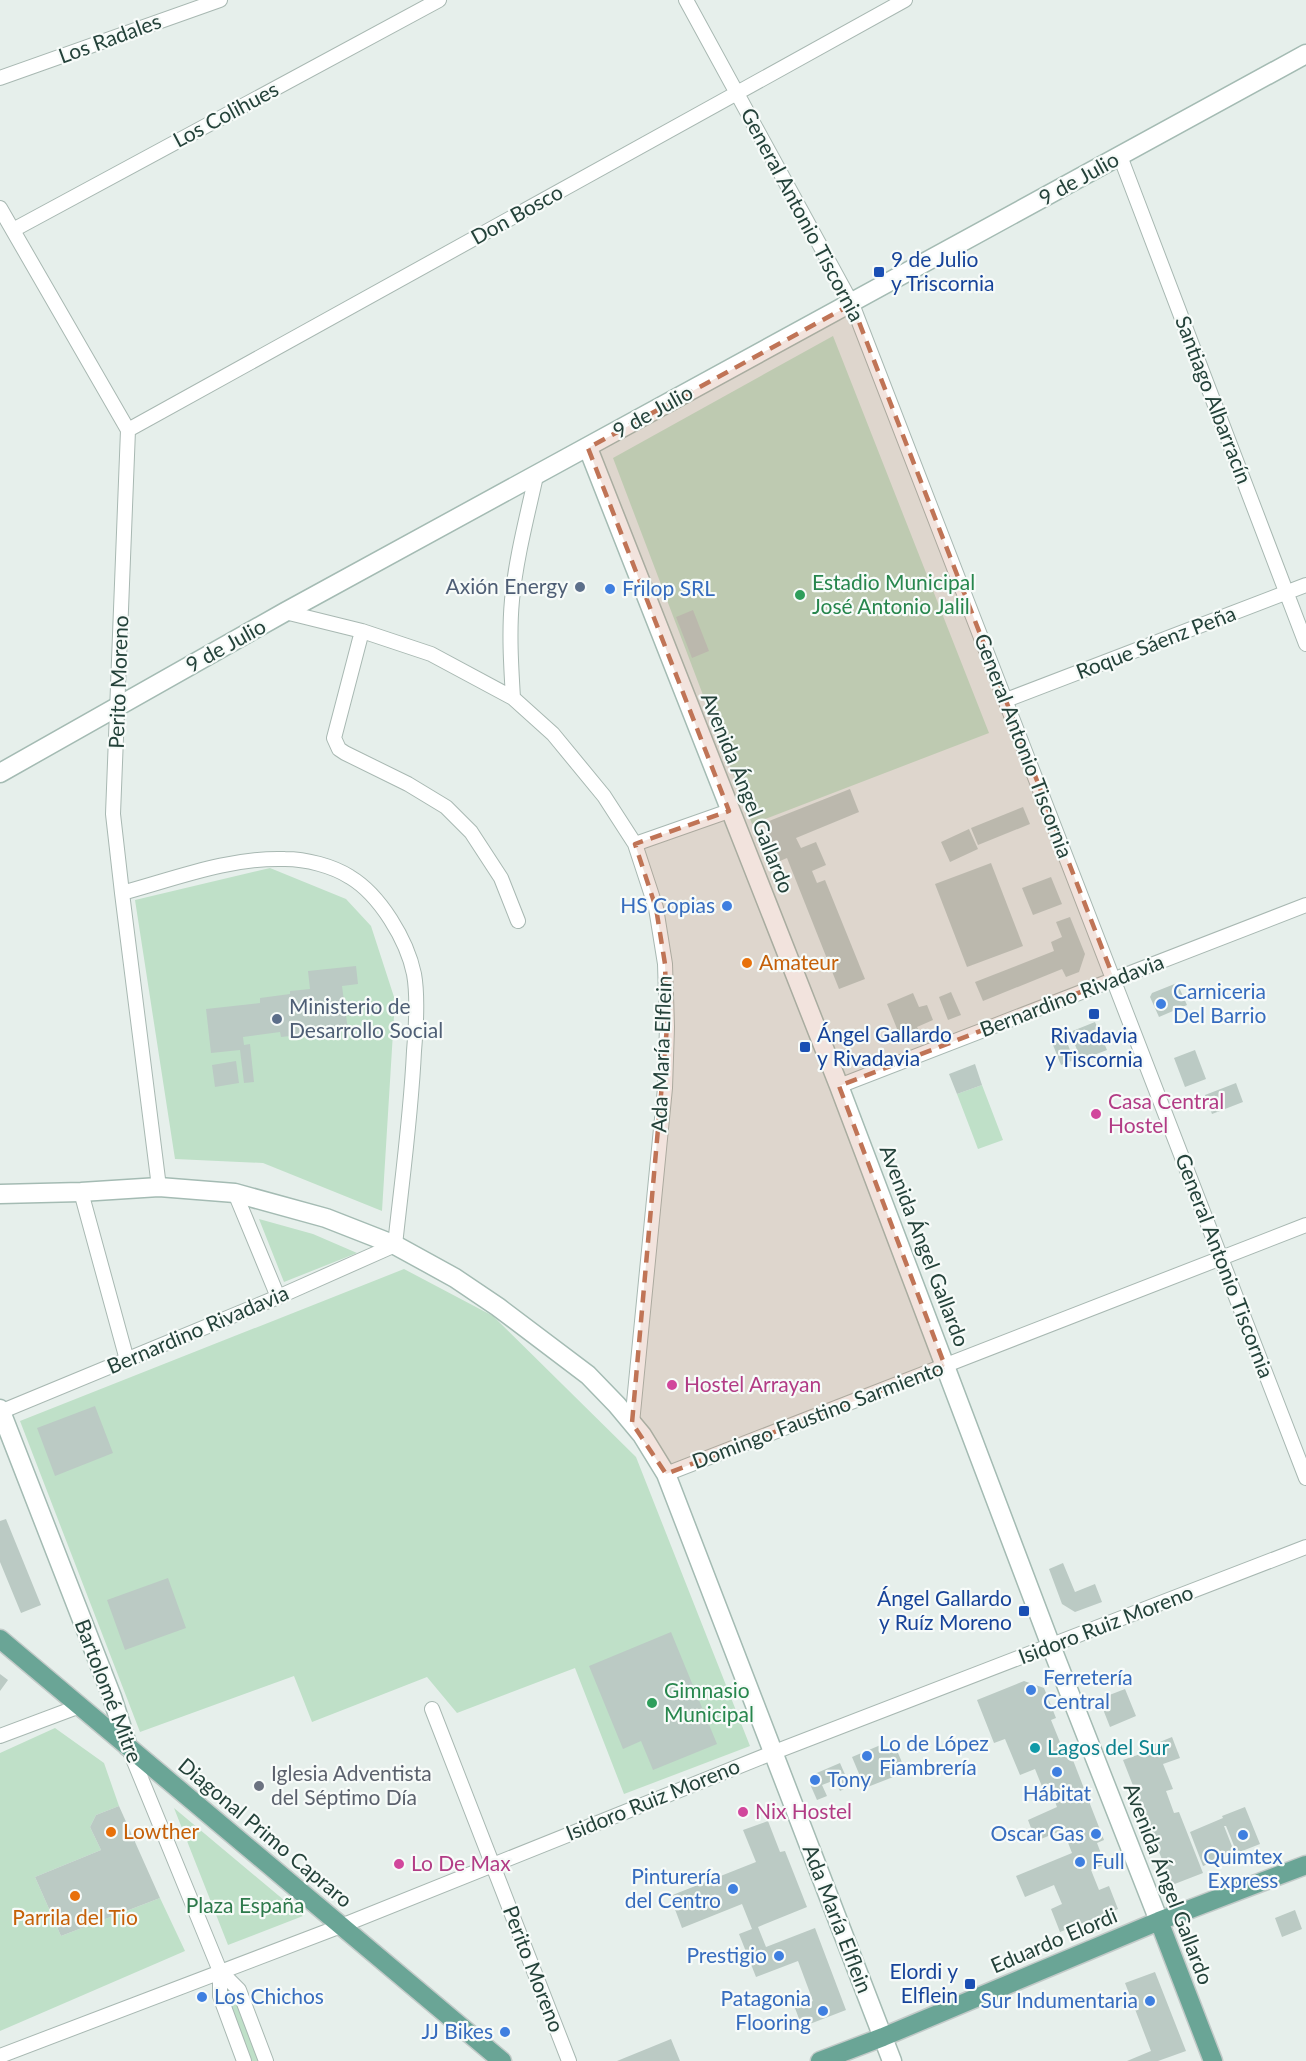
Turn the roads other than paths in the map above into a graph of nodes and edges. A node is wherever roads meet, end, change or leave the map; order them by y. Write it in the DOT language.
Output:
graph roads {
  1 [pos="220,0"];
  2 [pos="439,0"];
  3 [pos="686,0"];
  4 [pos="905,0"];
  5 [pos="1306,54"];
  6 [pos="0,78"];
  7 [pos="737,93"];
  8 [pos="1120,156"];
  9 [pos="0,208"];
  10 [pos="13,230"];
  11 [pos="852,304"];
  12 [pos="128,430"];
  13 [pos="588,448"];
  14 [pos="536,476"];
  15 [pos="1306,585"];
  16 [pos="1286,593"];
  17 [pos="285,612"];
  18 [pos="362,631"];
  19 [pos="1306,644"];
  20 [pos="513,698"];
  21 [pos="1006,700"];
  22 [pos="118,707"];
  23 [pos="0,773"];
  24 [pos="729,811"];
  25 [pos="635,844"];
  26 [pos="122,893"];
  27 [pos="1306,905"];
  28 [pos="518,921"];
  29 [pos="1114,979"];
  30 [pos="839,1086"];
  31 [pos="159,1187"];
  32 [pos="81,1192"];
  33 [pos="234,1193"];
  34 [pos="0,1194"];
  35 [pos="1306,1225"];
  36 [pos="395,1245"];
  37 [pos="1221,1258"];
  38 [pos="278,1297"];
  39 [pos="127,1359"];
  40 [pos="945,1366"];
  41 [pos="0,1411"];
  42 [pos="632,1423"];
  43 [pos="666,1474"];
  44 [pos="1306,1478"];
  45 [pos="1306,1547"];
  46 [pos="0,1639"];
  47 [pos="1052,1646"];
  48 [pos="80,1706"];
  49 [pos="432,1709"];
  50 [pos="0,1736"];
  51 [pos="128,1747"];
  52 [pos="772,1753"];
  53 [pos="492,1864"];
  54 [pos="1306,1865"];
  55 [pos="1159,1921"];
  56 [pos="341,1926"];
  57 [pos="220,1971"];
  58 [pos="883,2037"];
  59 [pos="0,2056"];
  60 [pos="244,2061"];
  61 [pos="266,2061"];
  62 [pos="502,2061"];
  63 [pos="569,2061"];
  64 [pos="820,2061"];
  65 [pos="892,2061"];
  66 [pos="1213,2061"];
  1 -- 6 [label="street, Los Radales"];
  2 -- 10 [label="street, Los Colihues"];
  3 -- 7 [label="street, General Antonio Tiscornia"];
  4 -- 7 [label="street, Don Bosco"];
  5 -- 8 [label="street, 9 de Julio"];
  7 -- 11 [label="street, General Antonio Tiscornia"];
  7 -- 12 [label="street, Don Bosco"];
  8 -- 11 [label="street, 9 de Julio"];
  8 -- 16 [label="street, Santiago Albarracín"];
  9 -- 10 [label="street"];
  10 -- 12 [label="street"];
  11 -- 13 [label="street, 9 de Julio"];
  11 -- 21 [label="street, General Antonio Tiscornia"];
  12 -- 22 [label="street, Perito Moreno"];
  13 -- 14 [label="street, 9 de Julio"];
  13 -- 24 [label="street, Avenida Ángel Gallardo"];
  14 -- 17 [label="street, 9 de Julio"];
  14 -- 20 [label="street"];
  15 -- 16 [label="street, Roque Sáenz Peña"];
  16 -- 19 [label="street, Santiago Albarracín"];
  16 -- 21 [label="street, Roque Sáenz Peña"];
  17 -- 18 [label="street, Ada María Elflein"];
  17 -- 22 [label="street, 9 de Julio"];
  18 -- 20 [label="street, Ada María Elflein"];
  18 -- 28 [label="street"];
  20 -- 25 [label="street, Ada María Elflein"];
  21 -- 29 [label="street, General Antonio Tiscornia"];
  22 -- 23 [label="street, 9 de Julio"];
  22 -- 26 [label="street, Perito Moreno"];
  24 -- 25 [label="street"];
  24 -- 30 [label="street, Avenida Ángel Gallardo"];
  25 -- 42 [label="street, Ada María Elflein"];
  26 -- 31 [label="street, Perito Moreno"];
  26 -- 36 [label="street"];
  27 -- 29 [label="street, Bernardino Rivadavia"];
  29 -- 30 [label="street, Bernardino Rivadavia"];
  29 -- 37 [label="street, General Antonio Tiscornia"];
  30 -- 40 [label="street, Avenida Ángel Gallardo"];
  31 -- 32 [label="street, Ada María Elflein"];
  31 -- 33 [label="street, Ada María Elflein"];
  32 -- 34 [label="street, Ada María Elflein"];
  32 -- 39 [label="street"];
  33 -- 36 [label="street, Ada María Elflein"];
  33 -- 38 [label="street"];
  35 -- 37 [label="street, Domingo Faustino Sarmiento"];
  36 -- 38 [label="street, Bernardino Rivadavia"];
  36 -- 42 [label="street, Ada María Elflein"];
  37 -- 40 [label="street, Domingo Faustino Sarmiento"];
  37 -- 44 [label="street, General Antonio Tiscornia"];
  38 -- 39 [label="street, Bernardino Rivadavia"];
  39 -- 41 [label="street, Bernardino Rivadavia"];
  40 -- 43 [label="street, Domingo Faustino Sarmiento"];
  40 -- 47 [label="street, Avenida Ángel Gallardo"];
  41 -- 51 [label="street, Bartolomé Mitre"];
  42 -- 43 [label="street, Ada María Elflein"];
  43 -- 52 [label="street, Ada María Elflein"];
  45 -- 47 [label="street, Isidoro Ruiz Moreno"];
  46 -- 48 [label="main road, Diagonal Primo Capraro"];
  47 -- 52 [label="street, Isidoro Ruiz Moreno"];
  47 -- 55 [label="street, Avenida Ángel Gallardo"];
  48 -- 50 [label="street"];
  48 -- 51 [label="main road, Diagonal Primo Capraro"];
  49 -- 53 [label="street, Perito Moreno"];
  51 -- 56 [label="main road, Diagonal Primo Capraro"];
  51 -- 57 [label="street, Bartolomé Mitre"];
  52 -- 53 [label="street, Isidoro Ruiz Moreno"];
  52 -- 58 [label="street, Ada María Elflein"];
  53 -- 56 [label="street, Isidoro Ruiz Moreno"];
  53 -- 63 [label="street, Perito Moreno"];
  54 -- 55 [label="main road, Eduardo Elordi"];
  55 -- 58 [label="main road, Eduardo Elordi"];
  55 -- 66 [label="main road, Avenida Ángel Gallardo"];
  56 -- 57 [label="street, Isidoro Ruiz Moreno"];
  56 -- 62 [label="main road, Diagonal Primo Capraro"];
  57 -- 59 [label="street, Isidoro Ruiz Moreno"];
  57 -- 60 [label="street, Bartolomé Mitre"];
  57 -- 61 [label="street, Bartolomé Mitre"];
  58 -- 64 [label="main road, Eduardo Elordi"];
  58 -- 65 [label="street, Ada María Elflein"];
}
